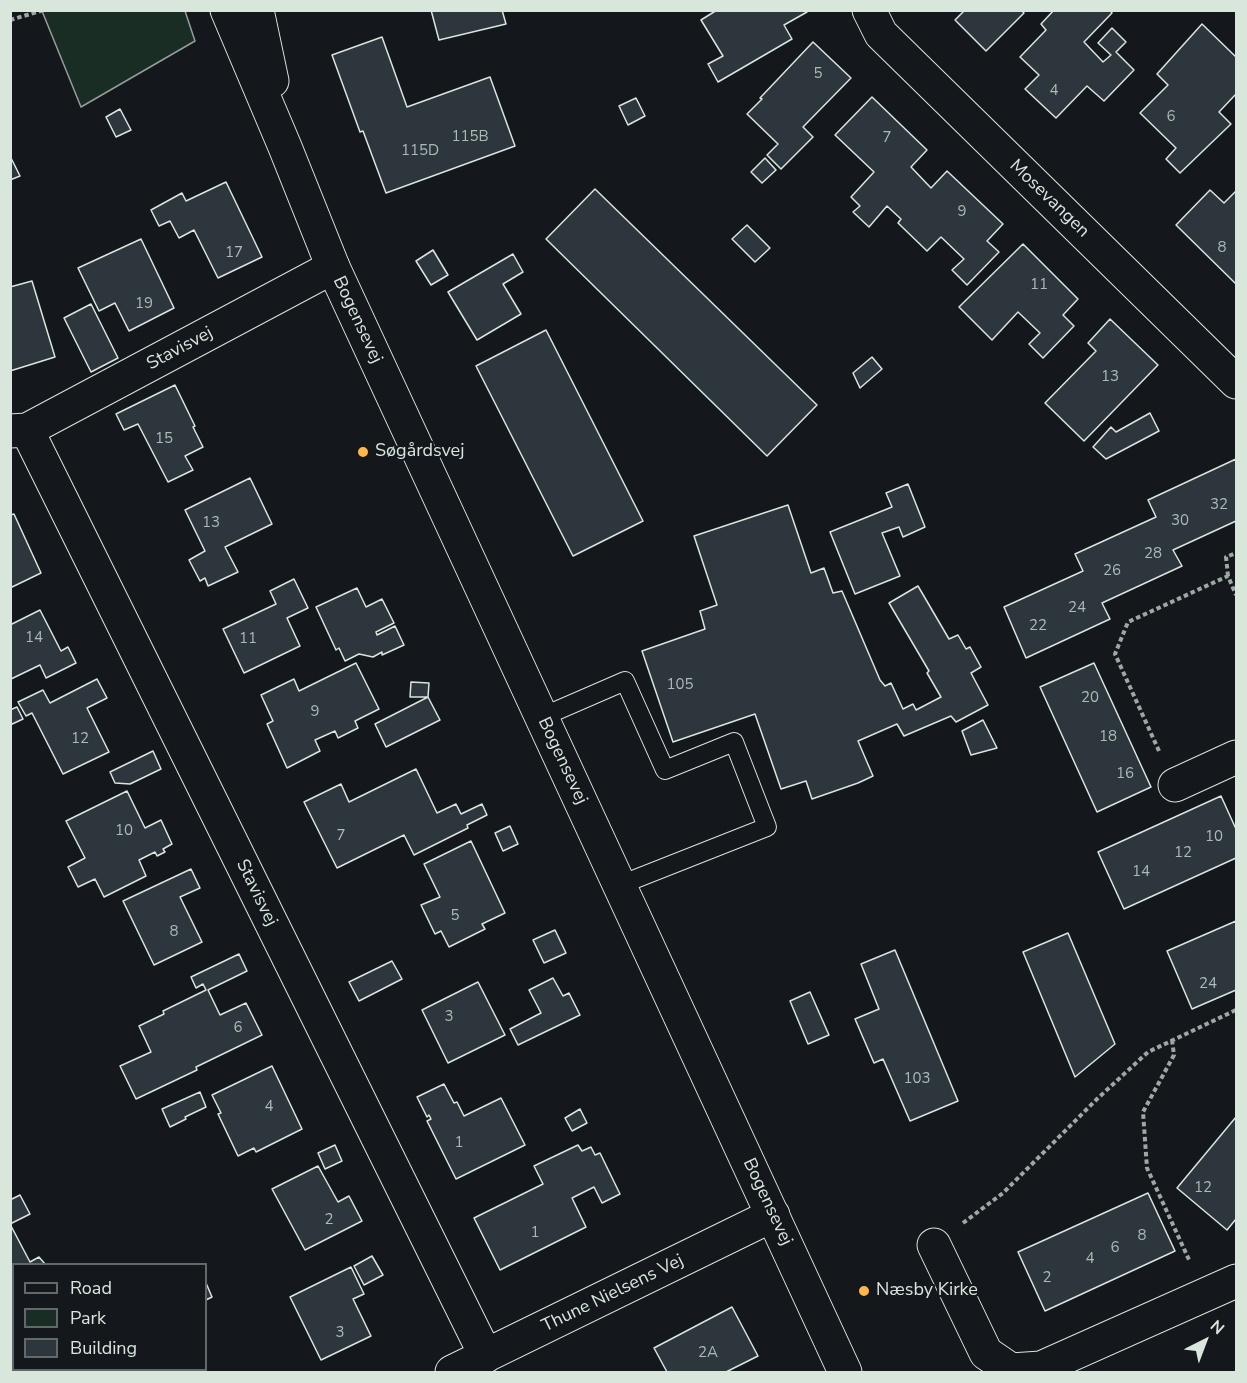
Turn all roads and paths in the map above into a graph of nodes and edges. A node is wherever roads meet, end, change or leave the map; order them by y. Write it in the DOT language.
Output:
graph roads {
  1 [pos="44,10"];
  2 [pos="227,10"];
  3 [pos="257,10"];
  4 [pos="869,10"];
  5 [pos="10,21"];
  6 [pos="285,147"];
  7 [pos="333,267"];
  8 [pos="1236,382"];
  9 [pos="19,431"];
  10 [pos="1236,553"];
  11 [pos="1228,576"];
  12 [pos="1236,595"];
  13 [pos="542,717"];
  14 [pos="1236,757"];
  15 [pos="1175,785"];
  16 [pos="620,885"];
  17 [pos="1236,1010"];
  18 [pos="1173,1040"];
  19 [pos="774,1215"];
  20 [pos="934,1245"];
  21 [pos="1236,1281"];
  22 [pos="1205,1295"];
  23 [pos="486,1356"];
  24 [pos="452,1372"];
  25 [pos="845,1372"];
  1 -- 5 [label="path"];
  2 -- 6 [label="street, Bogensevej"];
  3 -- 6 [label="street, Bogensevej"];
  4 -- 8 [label="street, Mosevangen"];
  6 -- 7 [label="street, Bogensevej"];
  7 -- 9 [label="street, Stavisvej"];
  7 -- 13 [label="street, Bogensevej"];
  9 -- 23 [label="street, Stavisvej"];
  10 -- 11 [label="path"];
  11 -- 12 [label="path"];
  11 -- 15 [label="path"];
  13 -- 16 [label="street, Bogensevej"];
  13 -- 16 [label="lane"];
  14 -- 15 [label="street"];
  16 -- 19 [label="street, Bogensevej"];
  17 -- 18 [label="path"];
  18 -- 20 [label="path"];
  18 -- 22 [label="path"];
  19 -- 23 [label="street, Thune Nielsens Vej"];
  19 -- 25 [label="street, Bogensevej"];
  20 -- 22 [label="street"];
  21 -- 22 [label="street"];
  23 -- 24 [label="street, Thune Nielsens Vej"];
}
